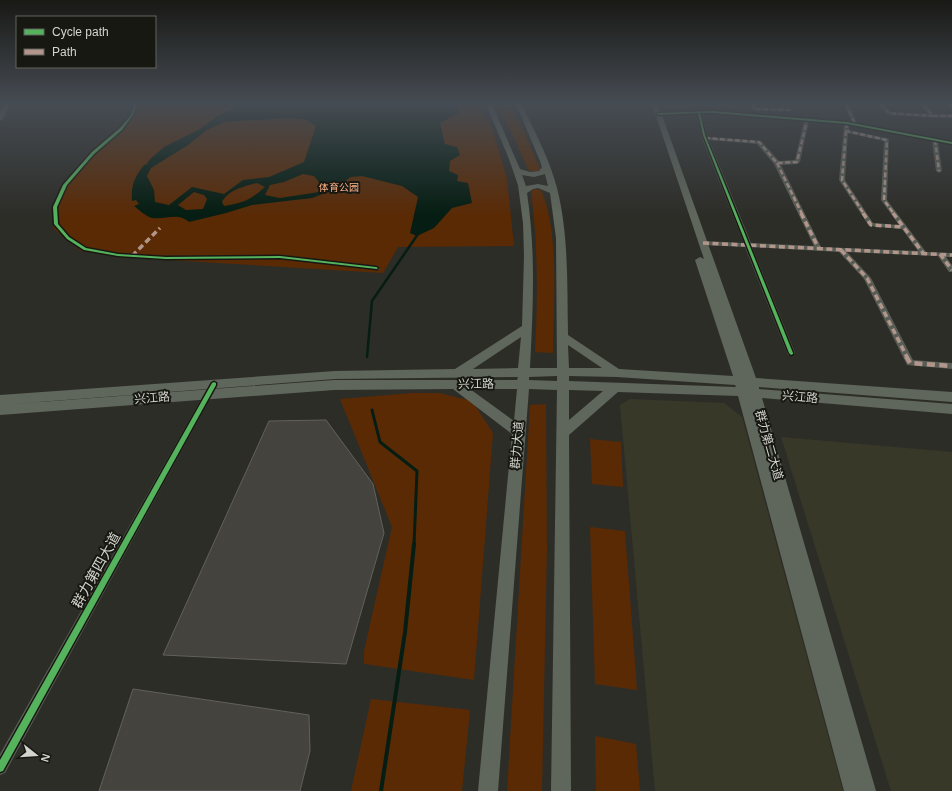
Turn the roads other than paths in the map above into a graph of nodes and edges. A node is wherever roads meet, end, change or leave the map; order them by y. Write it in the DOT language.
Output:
graph roads {
  1 [pos="935,140"];
  2 [pos="107,141"];
  3 [pos="505,141"];
  4 [pos="535,141"];
  5 [pos="666,141"];
  6 [pos="667,141"];
  7 [pos="706,141"];
  8 [pos="744,141"];
  9 [pos="802,141"];
  10 [pos="845,141"];
  11 [pos="887,141"];
  12 [pos="940,141"];
  13 [pos="952,143"];
  14 [pos="776,163"];
  15 [pos="546,166"];
  16 [pos="517,170"];
  17 [pos="939,171"];
  18 [pos="523,192"];
  19 [pos="554,192"];
  20 [pos="904,227"];
  21 [pos="703,243"];
  22 [pos="748,246"];
  23 [pos="819,249"];
  24 [pos="841,250"];
  25 [pos="923,253"];
  26 [pos="940,254"];
  27 [pos="952,255"];
  28 [pos="376,268"];
  29 [pos="952,270"];
  30 [pos="526,328"];
  31 [pos="562,336"];
  32 [pos="791,353"];
  33 [pos="952,366"];
  34 [pos="617,373"];
  35 [pos="523,378"];
  36 [pos="457,379"];
  37 [pos="562,379"];
  38 [pos="616,387"];
  39 [pos="747,387"];
  40 [pos="211,389"];
  41 [pos="952,397"];
  42 [pos="0,400"];
  43 [pos="952,409"];
  44 [pos="0,410"];
  45 [pos="518,431"];
  46 [pos="562,433"];
  47 [pos="0,768"];
  48 [pos="488,791"];
  49 [pos="561,791"];
  50 [pos="854,791"];
  51 [pos="866,791"];
  1 -- 17 [label="street"];
  2 -- 28 [label="street"];
  3 -- 16 [label="main road, 群力大道"];
  4 -- 15 [label="main road"];
  5 -- 39 [label="main road, 群力第二大道"];
  6 -- 21 [label="main road, 群力第二大道"];
  7 -- 22 [label="street"];
  8 -- 14 [label="street"];
  9 -- 14 [label="street"];
  10 -- 20 [label="street"];
  11 -- 20 [label="street"];
  12 -- 13 [label="street"];
  14 -- 23 [label="street"];
  15 -- 16 [label="main road"];
  15 -- 19 [label="main road"];
  16 -- 18 [label="main road, 群力大道"];
  18 -- 19 [label="main road"];
  18 -- 30 [label="main road, 群力大道"];
  19 -- 31 [label="main road"];
  20 -- 25 [label="street"];
  21 -- 22 [label="street"];
  21 -- 39 [label="main road, 群力第二大道"];
  22 -- 23 [label="street"];
  22 -- 32 [label="street"];
  23 -- 24 [label="street"];
  24 -- 25 [label="street"];
  24 -- 33 [label="street"];
  25 -- 26 [label="street"];
  26 -- 27 [label="street"];
  26 -- 29 [label="street"];
  30 -- 35 [label="main road, 群力大道"];
  30 -- 36 [label="main road"];
  31 -- 34 [label="main road"];
  31 -- 37 [label="main road"];
  34 -- 37 [label="main road, 兴江路"];
  34 -- 39 [label="main road, 兴江路"];
  35 -- 36 [label="main road, 兴江路"];
  35 -- 37 [label="main road, 兴江路"];
  35 -- 45 [label="main road, 群力大道"];
  36 -- 40 [label="main road, 兴江路"];
  36 -- 45 [label="main road"];
  37 -- 38 [label="main road, 兴江路"];
  37 -- 46 [label="main road"];
  38 -- 39 [label="main road, 兴江路"];
  38 -- 46 [label="main road"];
  39 -- 41 [label="main road, 兴江路"];
  39 -- 43 [label="main road, 兴江路"];
  39 -- 50 [label="main road, 群力第二大道"];
  39 -- 51 [label="main road, 群力第二大道"];
  40 -- 42 [label="main road, 兴江路"];
  40 -- 44 [label="main road, 兴江路"];
  40 -- 47 [label="street, 群力第四大道"];
  45 -- 48 [label="main road, 群力大道"];
  46 -- 49 [label="main road"];
}
